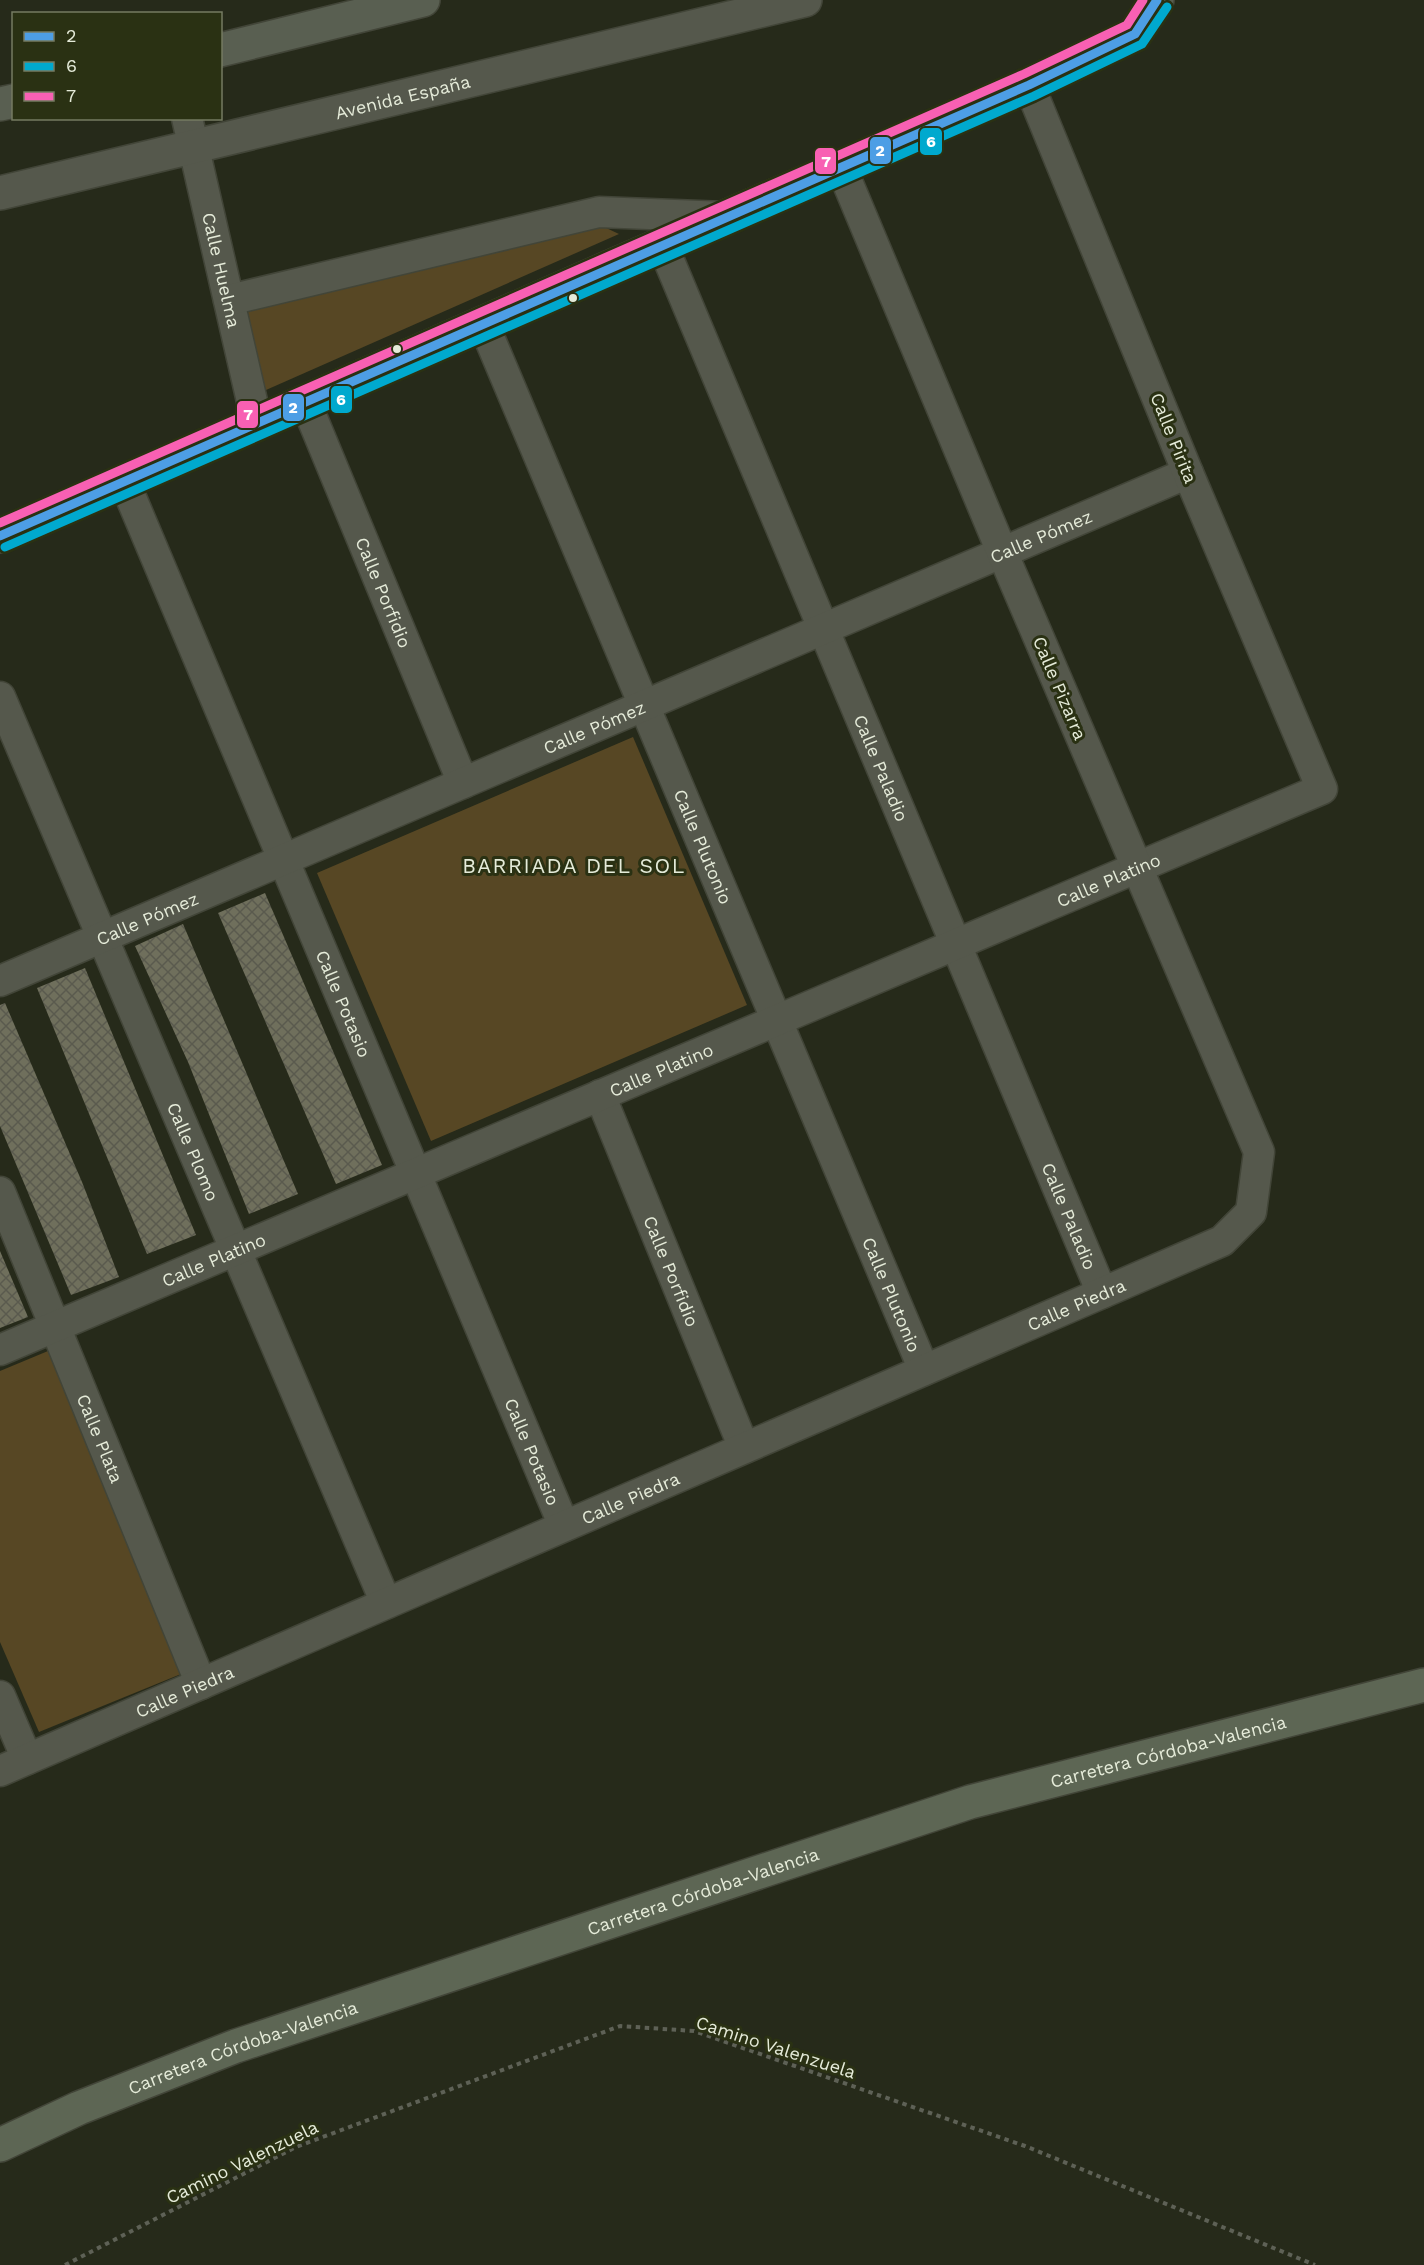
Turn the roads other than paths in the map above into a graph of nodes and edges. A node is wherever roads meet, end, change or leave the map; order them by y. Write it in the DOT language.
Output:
graph roads {
  1 [pos="423,0"];
  2 [pos="805,0"];
  3 [pos="1157,0"];
  4 [pos="222,50"];
  5 [pos="1029,85"];
  6 [pos="190,133"];
  7 [pos="841,167"];
  8 [pos="0,193"];
  9 [pos="725,217"];
  10 [pos="662,244"];
  11 [pos="229,300"];
  12 [pos="483,323"];
  13 [pos="305,401"];
  14 [pos="257,423"];
  15 [pos="1188,473"];
  16 [pos="124,481"];
  17 [pos="4,532"];
  18 [pos="1002,552"];
  19 [pos="824,629"];
  20 [pos="0,698"];
  21 [pos="645,706"];
  22 [pos="463,783"];
  23 [pos="1322,789"];
  24 [pos="284,860"];
  25 [pos="1137,867"];
  26 [pos="102,938"];
  27 [pos="956,944"];
  28 [pos="0,981"];
  29 [pos="777,1020"];
  30 [pos="600,1095"];
  31 [pos="416,1173"];
  32 [pos="0,1192"];
  33 [pos="1251,1212"];
  34 [pos="236,1250"];
  35 [pos="1102,1293"];
  36 [pos="55,1327"];
  37 [pos="0,1350"];
  38 [pos="924,1370"];
  39 [pos="744,1448"];
  40 [pos="564,1526"];
  41 [pos="386,1603"];
  42 [pos="201,1684"];
  43 [pos="1424,1685"];
  44 [pos="0,1696"];
  45 [pos="13,1765"];
  46 [pos="0,2145"];
  1 -- 4 [label="main road"];
  2 -- 6 [label="street, Avenida España"];
  3 -- 5 [label="main road"];
  5 -- 7 [label="main road"];
  5 -- 15 [label="street, Calle Pirita"];
  6 -- 8 [label="street, Avenida España"];
  6 -- 11 [label="street, Calle Huelma"];
  7 -- 9 [label="main road"];
  7 -- 18 [label="street, Calle Pizarra"];
  9 -- 10 [label="main road"];
  9 -- 11 [label="street"];
  10 -- 12 [label="main road"];
  10 -- 19 [label="street, Calle Paladio"];
  11 -- 14 [label="street, Calle Huelma"];
  12 -- 13 [label="main road"];
  12 -- 21 [label="street, Calle Plutonio"];
  13 -- 14 [label="main road"];
  13 -- 22 [label="street, Calle Porfidio"];
  14 -- 16 [label="main road"];
  15 -- 18 [label="street, Calle Pómez"];
  15 -- 23 [label="street, Calle Pirita"];
  16 -- 17 [label="main road"];
  16 -- 24 [label="street, Calle Potasio"];
  18 -- 19 [label="street, Calle Pómez"];
  18 -- 25 [label="street, Calle Pizarra"];
  19 -- 21 [label="street, Calle Pómez"];
  19 -- 27 [label="street, Calle Paladio"];
  20 -- 26 [label="street, Calle Plomo"];
  21 -- 22 [label="street, Calle Pómez"];
  21 -- 29 [label="street, Calle Plutonio"];
  22 -- 24 [label="street, Calle Pómez"];
  23 -- 25 [label="street, Calle Platino"];
  24 -- 26 [label="street, Calle Pómez"];
  24 -- 31 [label="street, Calle Potasio"];
  25 -- 27 [label="street, Calle Platino"];
  25 -- 33 [label="street, Calle Pizarra"];
  26 -- 28 [label="street, Calle Pómez"];
  26 -- 34 [label="street, Calle Plomo"];
  27 -- 29 [label="street, Calle Platino"];
  27 -- 35 [label="street, Calle Paladio"];
  29 -- 30 [label="street, Calle Platino"];
  29 -- 38 [label="street, Calle Plutonio"];
  30 -- 31 [label="street, Calle Platino"];
  30 -- 39 [label="street, Calle Porfidio"];
  31 -- 34 [label="street, Calle Platino"];
  31 -- 40 [label="street, Calle Potasio"];
  32 -- 36 [label="street, Calle Plata"];
  33 -- 35 [label="street, Calle Piedra"];
  34 -- 36 [label="street, Calle Platino"];
  34 -- 41 [label="street, Calle Plomo"];
  35 -- 38 [label="street, Calle Piedra"];
  36 -- 37 [label="street, Calle Platino"];
  36 -- 42 [label="street, Calle Plata"];
  38 -- 39 [label="street, Calle Piedra"];
  39 -- 40 [label="street, Calle Piedra"];
  40 -- 41 [label="street, Calle Piedra"];
  41 -- 42 [label="street, Calle Piedra"];
  42 -- 45 [label="street, Calle Piedra"];
  43 -- 46 [label="highway, Carretera Córdoba-Valencia"];
  44 -- 45 [label="street"];
}
